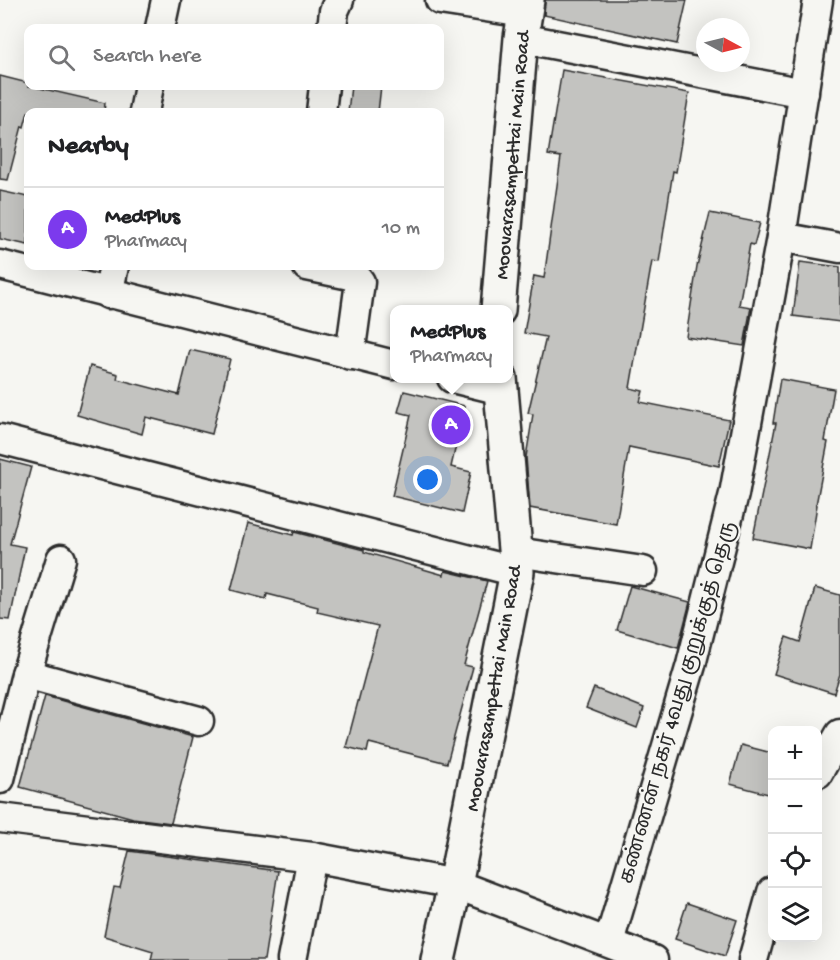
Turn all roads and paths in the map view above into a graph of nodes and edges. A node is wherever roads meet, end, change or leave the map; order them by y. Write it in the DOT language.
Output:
graph roads {
  1 [pos="166,0"];
  2 [pos="339,0"];
  3 [pos="440,0"];
  4 [pos="818,0"];
  5 [pos="524,17"];
  6 [pos="161,24"];
  7 [pos="332,24"];
  8 [pos="148,90"];
  9 [pos="324,90"];
  10 [pos="804,93"];
  11 [pos="145,108"];
  12 [pos="321,108"];
  13 [pos="781,237"];
  14 [pos="840,248"];
  15 [pos="0,265"];
  16 [pos="113,270"];
  17 [pos="326,270"];
  18 [pos="108,294"];
  19 [pos="498,305"];
  20 [pos="350,355"];
  21 [pos="390,364"];
  22 [pos="500,384"];
  23 [pos="0,439"];
  24 [pos="61,559"];
  25 [pos="516,562"];
  26 [pos="643,571"];
  27 [pos="27,674"];
  28 [pos="199,721"];
  29 [pos="840,734"];
  30 [pos="822,768"];
  31 [pos="822,778"];
  32 [pos="0,779"];
  33 [pos="840,786"];
  34 [pos="0,818"];
  35 [pos="312,856"];
  36 [pos="455,884"];
  37 [pos="768,906"];
  38 [pos="609,942"];
  39 [pos="292,960"];
  40 [pos="438,960"];
  41 [pos="653,960"];
  42 [pos="753,960"];
  1 -- 6 [label="street"];
  2 -- 7 [label="street"];
  3 -- 5 [label="street"];
  4 -- 10 [label="street, கண்ணன் நகர் 4வது குறுக்குத் தெரு"];
  5 -- 10 [label="street"];
  5 -- 19 [label="street, Moovarasampettai Main Road"];
  8 -- 11 [label="street"];
  9 -- 12 [label="street"];
  10 -- 13 [label="street, கண்ணன் நகர் 4வது குறுக்குத் தெரு"];
  13 -- 14 [label="street"];
  13 -- 38 [label="street, கண்ணன் நகர் 4வது குறுக்குத் தெரு"];
  15 -- 18 [label="street"];
  16 -- 18 [label="street"];
  17 -- 20 [label="street"];
  18 -- 20 [label="street"];
  20 -- 21 [label="street"];
  22 -- 25 [label="street, Moovarasampettai Main Road"];
  23 -- 25 [label="street"];
  24 -- 27 [label="street"];
  25 -- 26 [label="street"];
  25 -- 36 [label="street, Moovarasampettai Main Road"];
  27 -- 28 [label="street"];
  27 -- 32 [label="street"];
  29 -- 30 [label="street"];
  31 -- 33 [label="street"];
  34 -- 35 [label="street"];
  35 -- 36 [label="street"];
  35 -- 39 [label="street"];
  36 -- 38 [label="street"];
  36 -- 40 [label="street, Moovarasampettai Main Road"];
  37 -- 42 [label="street"];
  38 -- 41 [label="street"];
}
